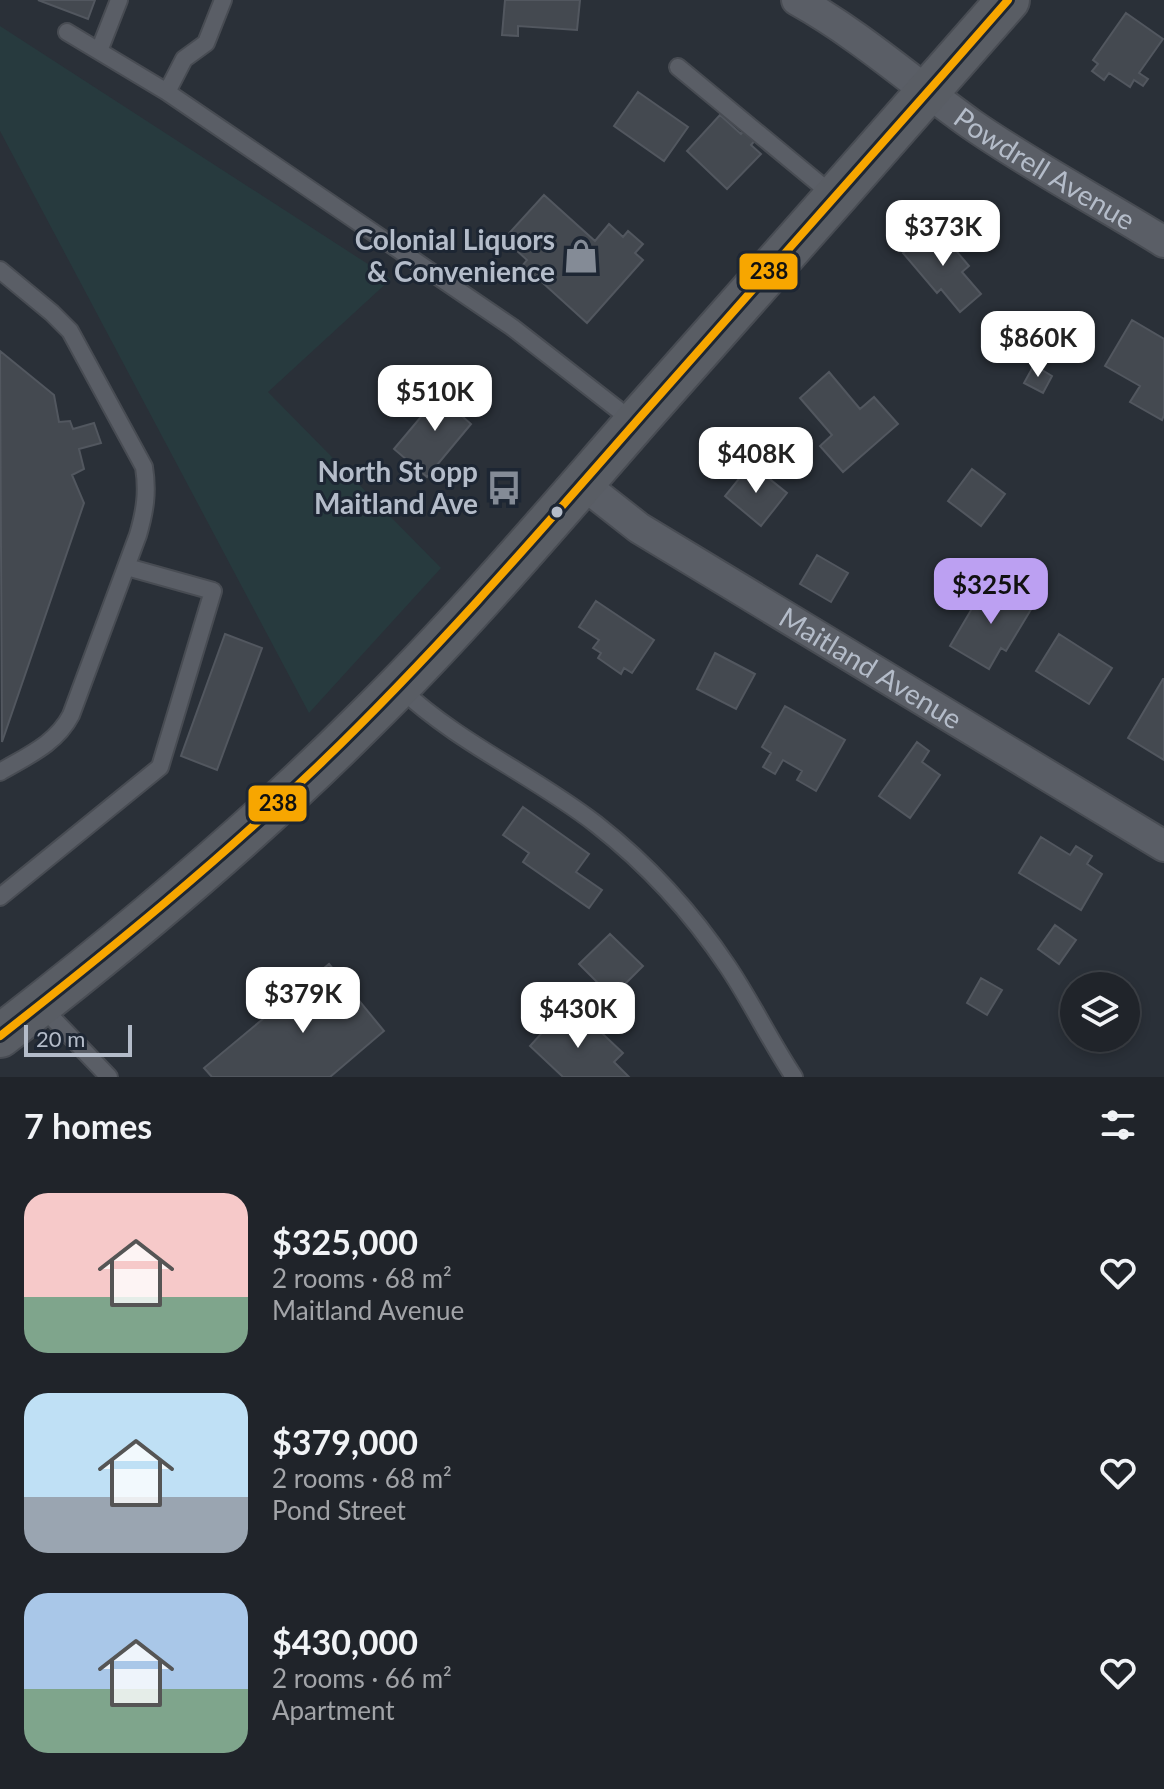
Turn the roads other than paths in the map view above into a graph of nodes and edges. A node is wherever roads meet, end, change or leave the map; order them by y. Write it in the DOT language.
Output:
graph roads {
  1 [pos="119,0"];
  2 [pos="223,0"];
  3 [pos="797,0"];
  4 [pos="1008,0"];
  5 [pos="67,32"];
  6 [pos="99,51"];
  7 [pos="678,67"];
  8 [pos="167,92"];
  9 [pos="927,92"];
  10 [pos="835,197"];
  11 [pos="1164,242"];
  12 [pos="0,270"];
  13 [pos="636,423"];
  14 [pos="583,484"];
  15 [pos="127,567"];
  16 [pos="399,686"];
  17 [pos="0,772"];
  18 [pos="1164,846"];
  19 [pos="0,897"];
  20 [pos="39,1005"];
  21 [pos="0,1036"];
  22 [pos="109,1077"];
  23 [pos="794,1077"];
  1 -- 6 [label="lane"];
  2 -- 8 [label="lane"];
  3 -- 9 [label="street, Powdrell Avenue"];
  4 -- 9 [label="main road"];
  5 -- 6 [label="lane"];
  6 -- 8 [label="lane"];
  7 -- 10 [label="lane"];
  8 -- 13 [label="lane"];
  9 -- 10 [label="main road"];
  9 -- 11 [label="street, Powdrell Avenue"];
  10 -- 13 [label="main road"];
  12 -- 15 [label="lane"];
  13 -- 14 [label="main road"];
  14 -- 16 [label="main road"];
  14 -- 18 [label="street, Maitland Avenue"];
  15 -- 17 [label="lane"];
  15 -- 19 [label="lane"];
  16 -- 20 [label="main road"];
  16 -- 23 [label="lane"];
  20 -- 21 [label="main road"];
  20 -- 22 [label="lane"];
}
